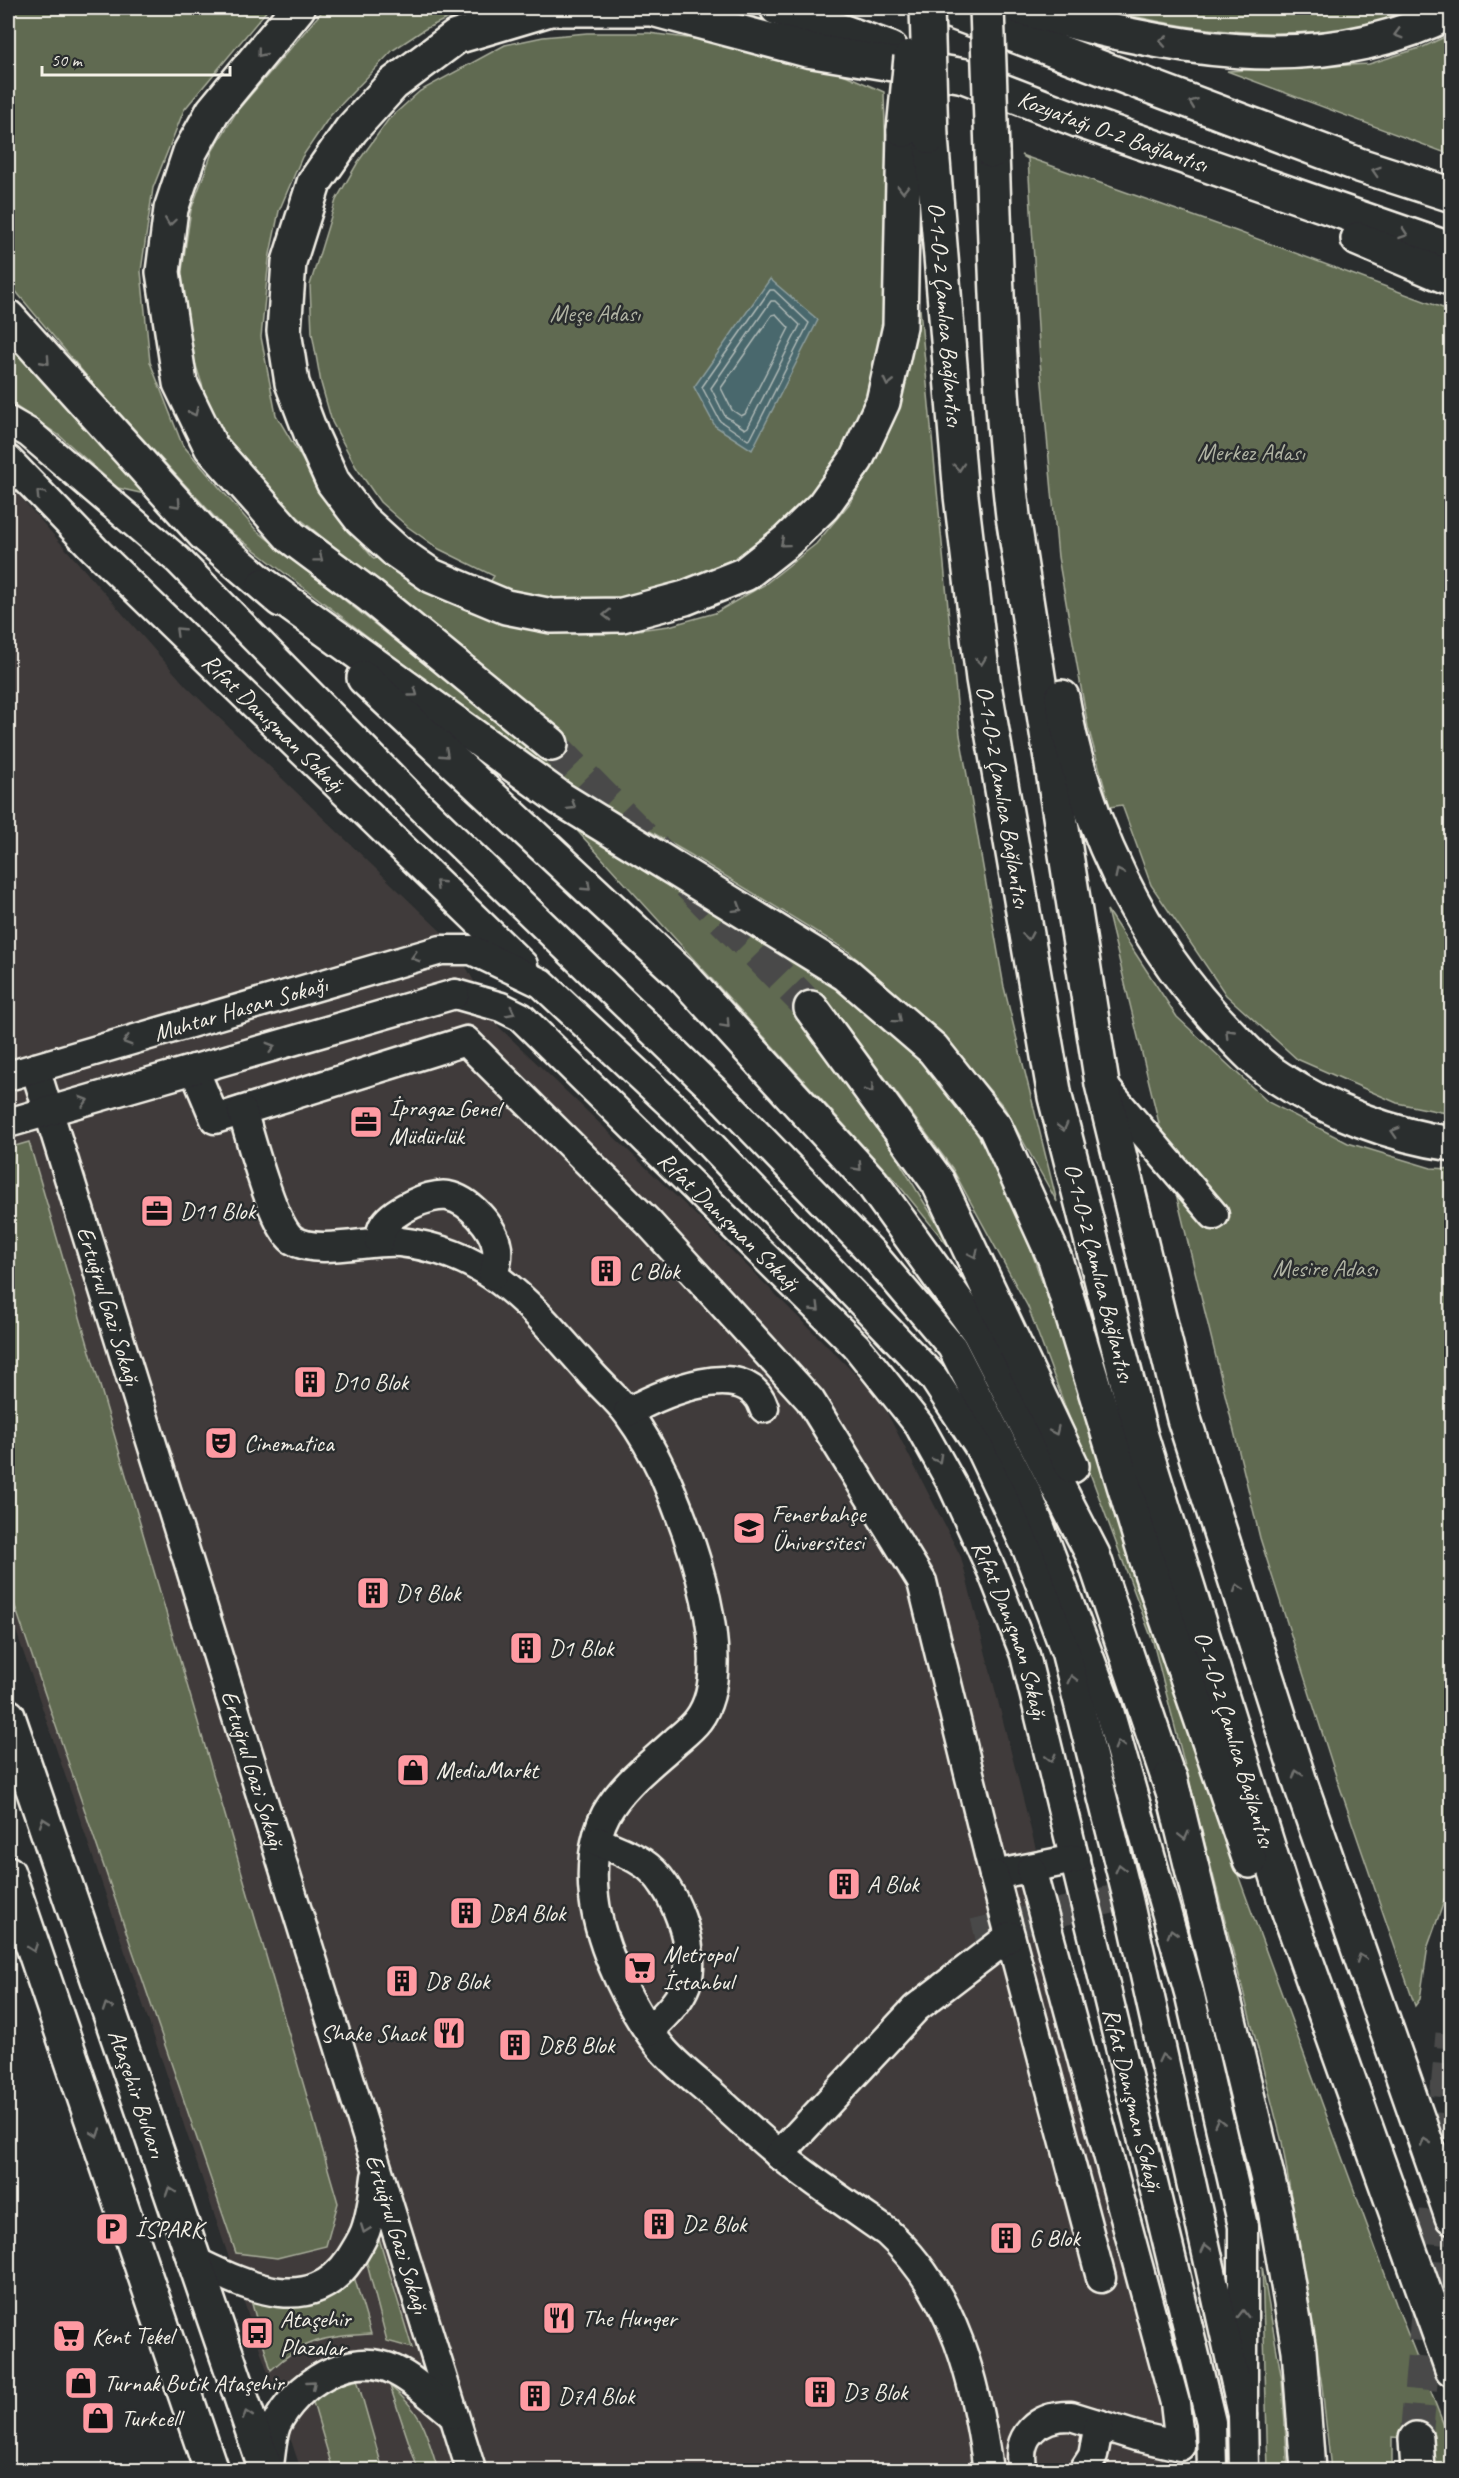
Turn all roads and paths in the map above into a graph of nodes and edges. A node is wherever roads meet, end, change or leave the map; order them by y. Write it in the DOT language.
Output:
graph roads {
  1 [pos="298,8"];
  2 [pos="777,8"];
  3 [pos="915,8"];
  4 [pos="927,8"];
  5 [pos="942,8"];
  6 [pos="987,8"];
  7 [pos="1022,8"];
  8 [pos="1452,11"];
  9 [pos="965,76"];
  10 [pos="1080,121"];
  11 [pos="918,133"];
  12 [pos="992,151"];
  13 [pos="1452,195"];
  14 [pos="1452,250"];
  15 [pos="1452,279"];
  16 [pos="8,316"];
  17 [pos="8,422"];
  18 [pos="8,460"];
  19 [pos="264,585"];
  20 [pos="551,744"];
  21 [pos="465,909"];
  22 [pos="472,950"];
  23 [pos="542,983"];
  24 [pos="455,994"];
  25 [pos="811,1008"];
  26 [pos="35,1068"];
  27 [pos="194,1069"];
  28 [pos="8,1076"];
  29 [pos="1102,1084"];
  30 [pos="242,1111"];
  31 [pos="48,1112"];
  32 [pos="8,1124"];
  33 [pos="1452,1144"];
  34 [pos="1214,1215"];
  35 [pos="378,1241"];
  36 [pos="492,1275"];
  37 [pos="764,1408"];
  38 [pos="628,1412"];
  39 [pos="8,1716"];
  40 [pos="1175,1798"];
  41 [pos="597,1840"];
  42 [pos="1075,1859"];
  43 [pos="1031,1869"];
  44 [pos="8,1873"];
  45 [pos="994,1875"];
  46 [pos="1010,1936"];
  47 [pos="649,2031"];
  48 [pos="779,2155"];
  49 [pos="377,2172"];
  50 [pos="1452,2217"];
  51 [pos="194,2260"];
  52 [pos="1101,2278"];
  53 [pos="1452,2369"];
  54 [pos="453,2414"];
  55 [pos="1243,2415"];
  56 [pos="1099,2424"];
  57 [pos="1416,2439"];
  58 [pos="211,2470"];
  59 [pos="267,2470"];
  60 [pos="471,2470"];
  61 [pos="988,2470"];
  62 [pos="1023,2470"];
  63 [pos="1084,2470"];
  64 [pos="1212,2470"];
  65 [pos="1244,2470"];
  66 [pos="1308,2470"];
  67 [pos="1418,2470"];
  1 -- 20 [label="main road, one-way"];
  2 -- 9 [label="main road, Kozyatağı O-2 Bağlantısı"];
  3 -- 11 [label="main road, bridge"];
  4 -- 11 [label="main road, bridge"];
  13 -- 5 [label="main road, one-way"];
  6 -- 12 [label="main road, O-1-O-2 Çamlıca Bağlantısı, bridge"];
  8 -- 7 [label="main road, one-way"];
  9 -- 10 [label="main road, Kozyatağı O-2 Bağlantısı"];
  11 -- 9 [label="main road, one-way"];
  10 -- 14 [label="main road, Kozyatağı O-2 Bağlantısı, one-way"];
  10 -- 15 [label="main road"];
  11 -- 53 [label="main road, O-1-O-2 Çamlıca Bağlantısı, one-way"];
  12 -- 29 [label="main road, O-1-O-2 Çamlıca Bağlantısı"];
  33 -- 12 [label="main road, one-way"];
  16 -- 19 [label="main road, one-way"];
  55 -- 17 [label="street, one-way"];
  21 -- 18 [label="street, Rıfat Danışman Sokağı, one-way"];
  19 -- 40 [label="main road, one-way"];
  19 -- 53 [label="main road, one-way"];
  21 -- 22 [label="street"];
  21 -- 23 [label="street, Rıfat Danışman Sokağı"];
  22 -- 23 [label="street, Rıfat Danışman Sokağı"];
  22 -- 24 [label="street"];
  22 -- 26 [label="street, Muhtar Hasan Sokağı, one-way"];
  55 -- 23 [label="street, Rıfat Danışman Sokağı, one-way"];
  27 -- 24 [label="street, Muhtar Hasan Sokağı, one-way"];
  24 -- 42 [label="street, Rıfat Danışman Sokağı, one-way"];
  25 -- 40 [label="main road, one-way"];
  26 -- 28 [label="street, Muhtar Hasan Sokağı"];
  26 -- 31 [label="street, Ertuğrul Gazi Sokağı"];
  27 -- 30 [label="street"];
  31 -- 27 [label="street, Muhtar Hasan Sokağı, one-way"];
  29 -- 34 [label="street"];
  50 -- 29 [label="main road, O-1-O-2 Çamlıca Bağlantısı, one-way"];
  30 -- 35 [label="street"];
  30 -- 45 [label="street"];
  31 -- 32 [label="street, Muhtar Hasan Sokağı"];
  31 -- 49 [label="street, Ertuğrul Gazi Sokağı"];
  35 -- 36 [label="street"];
  35 -- 36 [label="street"];
  36 -- 38 [label="street"];
  37 -- 38 [label="street"];
  38 -- 41 [label="street"];
  51 -- 39 [label="main road, Ataşehir Bulvarı, one-way"];
  40 -- 66 [label="main road, one-way"];
  41 -- 47 [label="street"];
  41 -- 47 [label="street"];
  42 -- 43 [label="street"];
  42 -- 64 [label="street, Rıfat Danışman Sokağı"];
  43 -- 45 [label="street"];
  43 -- 56 [label="street"];
  44 -- 58 [label="main road, one-way"];
  45 -- 46 [label="street"];
  46 -- 48 [label="street"];
  46 -- 52 [label="street"];
  47 -- 48 [label="street"];
  48 -- 61 [label="street"];
  49 -- 51 [label="street, one-way"];
  49 -- 54 [label="street, Ertuğrul Gazi Sokağı"];
  59 -- 51 [label="main road, Ataşehir Bulvarı, one-way"];
  59 -- 54 [label="street, one-way"];
  54 -- 60 [label="street, Ertuğrul Gazi Sokağı"];
  55 -- 65 [label="street, Rıfat Danışman Sokağı"];
  56 -- 62 [label="street"];
  56 -- 63 [label="street"];
  57 -- 67 [label="main road"];
}
